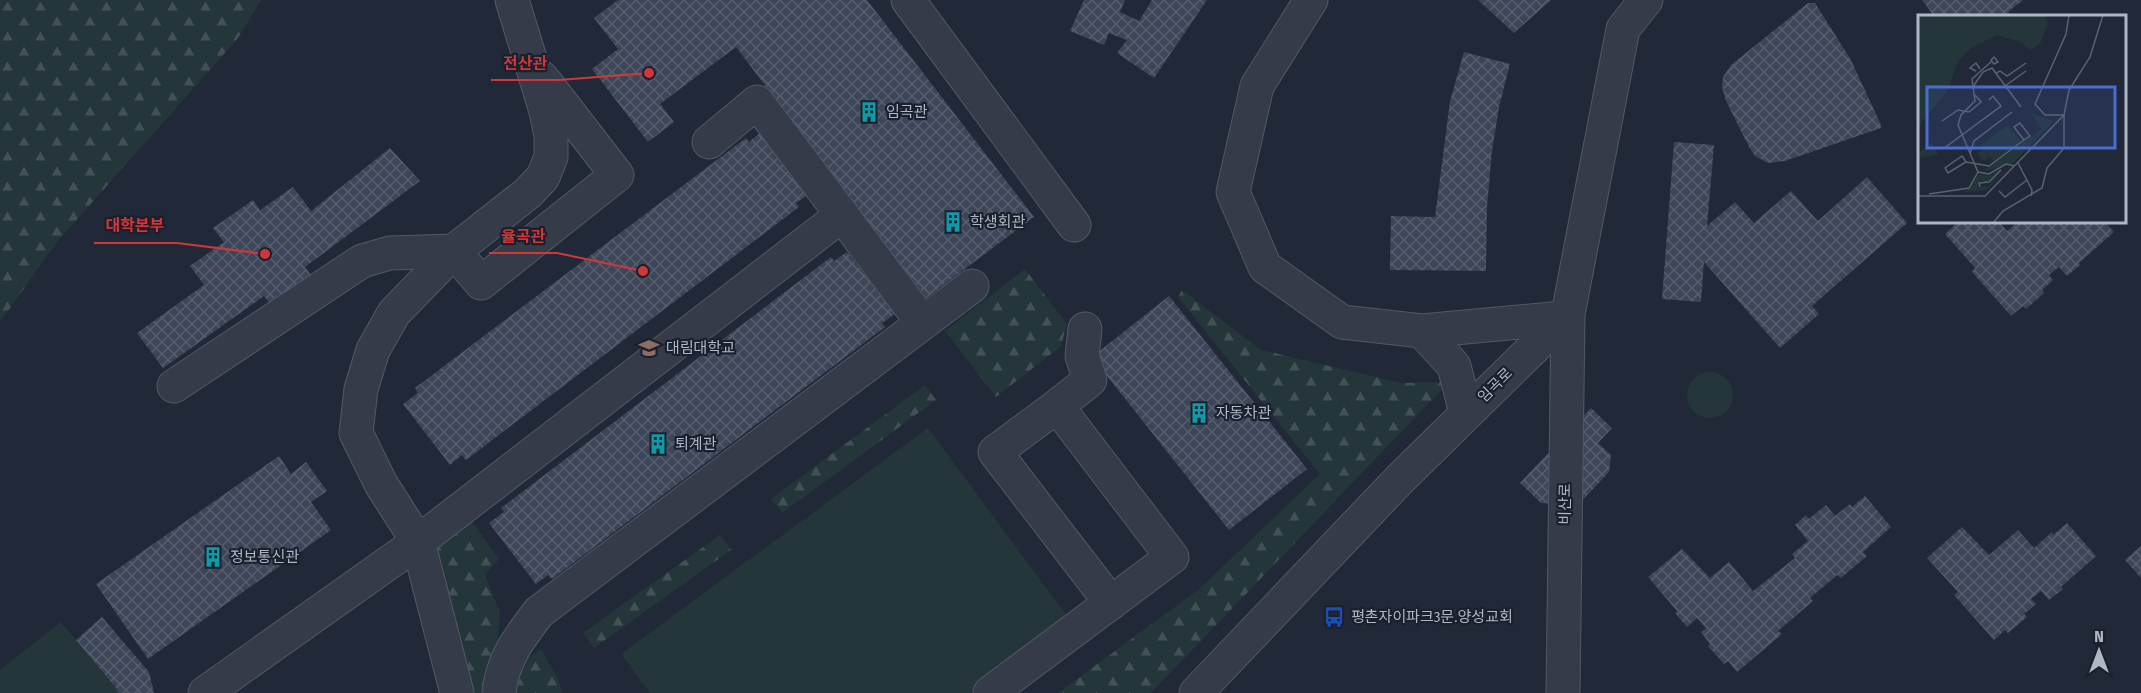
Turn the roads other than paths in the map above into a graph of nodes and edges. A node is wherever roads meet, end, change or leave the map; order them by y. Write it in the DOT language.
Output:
graph roads {
  1 [pos="909,0"];
  2 [pos="1311,0"];
  3 [pos="1646,0"];
  4 [pos="519,3"];
  5 [pos="530,62"];
  6 [pos="709,142"];
  7 [pos="842,215"];
  8 [pos="1074,225"];
  9 [pos="454,250"];
  10 [pos="972,286"];
  11 [pos="1565,316"];
  12 [pos="922,322"];
  13 [pos="1085,329"];
  14 [pos="1422,331"];
  15 [pos="174,386"];
  16 [pos="1057,406"];
  17 [pos="1467,413"];
  18 [pos="418,542"];
  19 [pos="1111,603"];
  20 [pos="206,693"];
  21 [pos="458,693"];
  22 [pos="499,693"];
  23 [pos="990,693"];
  24 [pos="1196,693"];
  25 [pos="1563,693"];
  1 -- 8 [label="street"];
  2 -- 14 [label="street"];
  3 -- 11 [label="street"];
  4 -- 5 [label="street"];
  5 -- 9 [label="street"];
  5 -- 9 [label="street"];
  6 -- 7 [label="street"];
  7 -- 12 [label="street"];
  7 -- 18 [label="street"];
  9 -- 15 [label="street"];
  9 -- 18 [label="street"];
  10 -- 12 [label="street"];
  11 -- 14 [label="street"];
  11 -- 17 [label="street, 임곡로"];
  11 -- 25 [label="street, 비산로"];
  12 -- 22 [label="street"];
  13 -- 16 [label="street"];
  14 -- 17 [label="street"];
  16 -- 19 [label="street"];
  16 -- 19 [label="street"];
  17 -- 24 [label="street, 임곡로"];
  18 -- 20 [label="street"];
  18 -- 21 [label="street"];
  19 -- 23 [label="street"];
}
